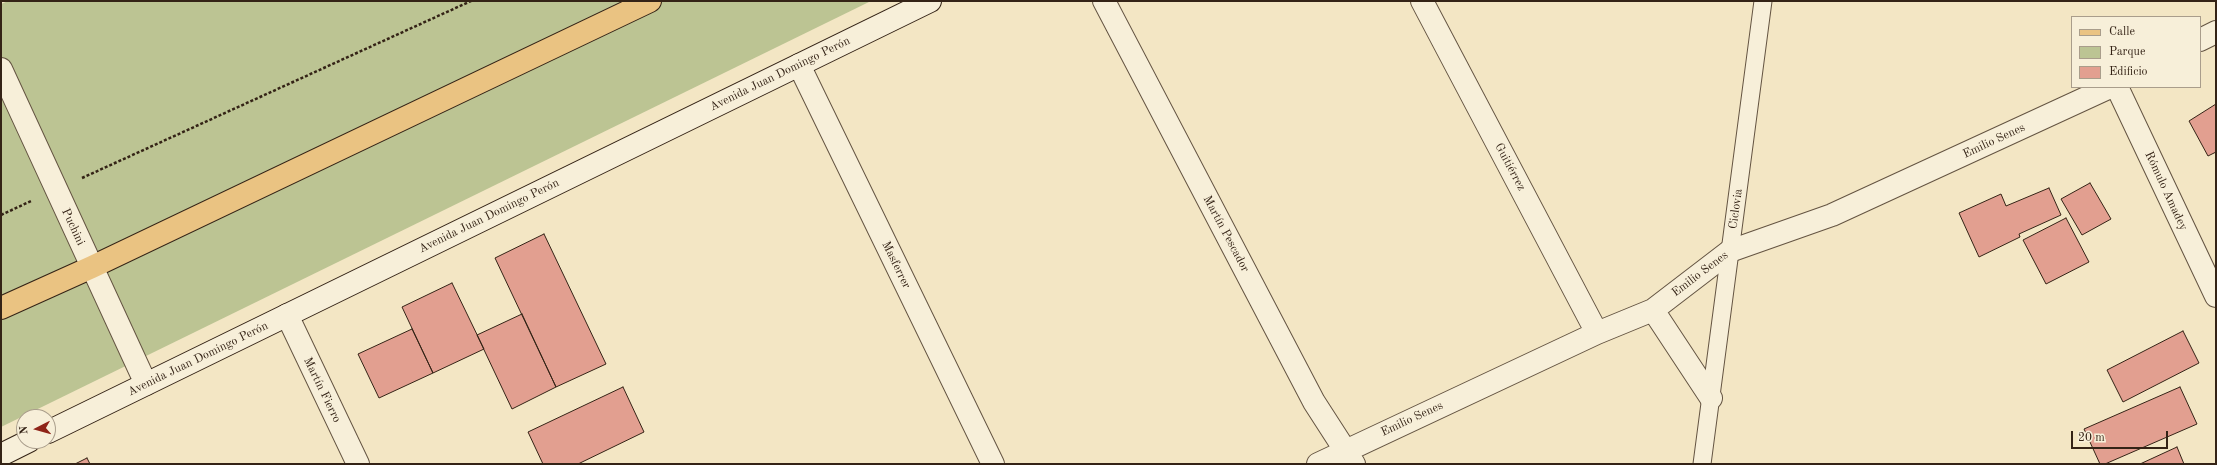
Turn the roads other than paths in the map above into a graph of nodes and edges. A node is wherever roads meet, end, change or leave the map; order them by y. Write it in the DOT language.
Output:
graph roads {
  1 [pos="650,1"];
  2 [pos="930,1"];
  3 [pos="1104,1"];
  4 [pos="1422,1"];
  5 [pos="1763,1"];
  6 [pos="2216,32"];
  7 [pos="2201,40"];
  8 [pos="799,65"];
  9 [pos="1,69"];
  10 [pos="2108,88"];
  11 [pos="2117,88"];
  12 [pos="1730,251"];
  13 [pos="92,267"];
  14 [pos="2216,296"];
  15 [pos="1,308"];
  16 [pos="1653,310"];
  17 [pos="286,315"];
  18 [pos="1597,333"];
  19 [pos="146,384"];
  20 [pos="1711,398"];
  21 [pos="56,428"];
  22 [pos="16,448"];
  23 [pos="1,455"];
  24 [pos="1350,457"];
  25 [pos="358,464"];
  26 [pos="993,464"];
  27 [pos="1318,464"];
  28 [pos="1702,464"];
  1 -- 13 [label="main road"];
  2 -- 8 [label="street, Avenida Juan Domingo Perón"];
  3 -- 24 [label="street, Martín Pescador"];
  4 -- 18 [label="street, Guitiérrez"];
  5 -- 12 [label="lane, Ciclovia"];
  6 -- 7 [label="street"];
  8 -- 17 [label="street, Avenida Juan Domingo Perón"];
  8 -- 26 [label="street, Masferrer"];
  9 -- 13 [label="street, Puchini"];
  10 -- 12 [label="street, Emilio Senes"];
  11 -- 14 [label="street, Rómulo Amadey"];
  12 -- 16 [label="street, Emilio Senes"];
  12 -- 20 [label="lane, Ciclovia"];
  13 -- 15 [label="main road"];
  13 -- 19 [label="street, Puchini"];
  16 -- 18 [label="street, Emilio Senes"];
  16 -- 20 [label="street"];
  17 -- 19 [label="street, Avenida Juan Domingo Perón"];
  17 -- 25 [label="street, Martín Fierro"];
  18 -- 24 [label="street, Emilio Senes"];
  19 -- 21 [label="street, Avenida Juan Domingo Perón"];
  20 -- 28 [label="lane, Ciclovia"];
  22 -- 23 [label="street"];
  24 -- 27 [label="street, Emilio Senes"];
}
